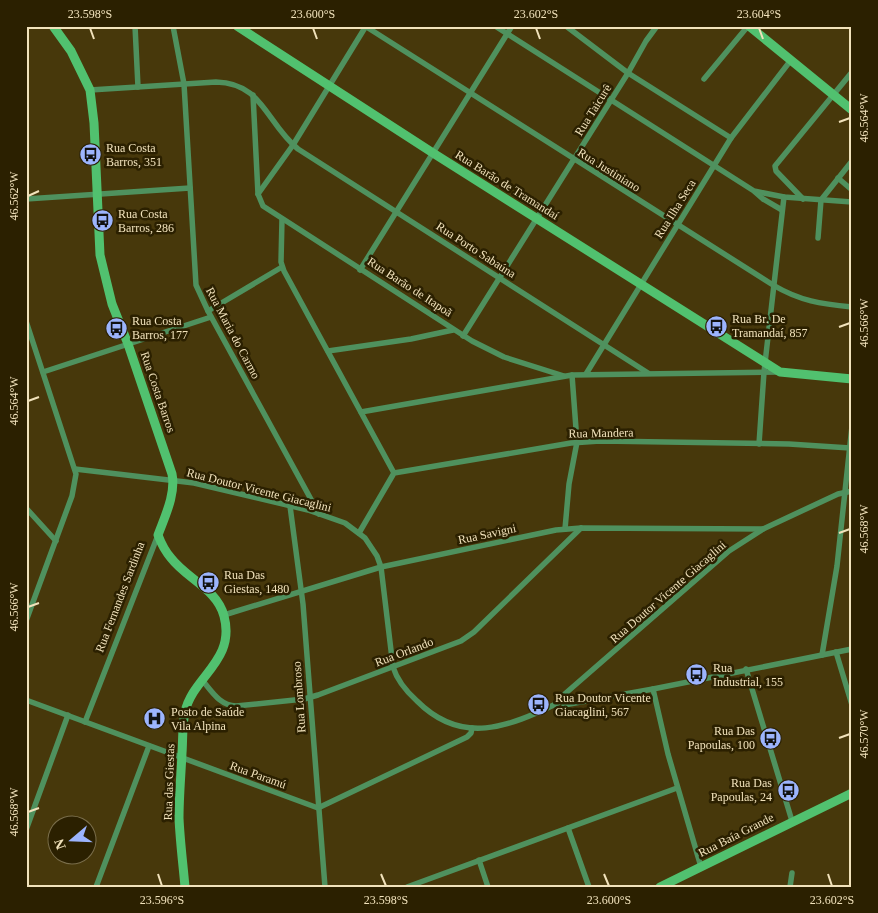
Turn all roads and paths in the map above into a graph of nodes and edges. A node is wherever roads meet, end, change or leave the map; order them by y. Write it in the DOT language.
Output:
graph roads {
  1 [pos="53,26"];
  2 [pos="135,26"];
  3 [pos="173,26"];
  4 [pos="237,26"];
  5 [pos="366,26"];
  6 [pos="495,26"];
  7 [pos="512,26"];
  8 [pos="566,26"];
  9 [pos="657,26"];
  10 [pos="749,26"];
  11 [pos="507,34"];
  12 [pos="791,60"];
  13 [pos="852,72"];
  14 [pos="628,73"];
  15 [pos="704,79"];
  16 [pos="184,84"];
  17 [pos="138,87"];
  18 [pos="330,87"];
  19 [pos="90,90"];
  20 [pos="470,93"];
  21 [pos="253,95"];
  22 [pos="834,95"];
  23 [pos="610,100"];
  24 [pos="852,110"];
  25 [pos="731,138"];
  26 [pos="293,145"];
  27 [pos="433,153"];
  28 [pos="573,160"];
  29 [pos="852,161"];
  30 [pos="714,166"];
  31 [pos="838,178"];
  32 [pos="190,188"];
  33 [pos="852,190"];
  34 [pos="754,191"];
  35 [pos="97,194"];
  36 [pos="258,194"];
  37 [pos="784,197"];
  38 [pos="26,199"];
  39 [pos="803,199"];
  40 [pos="821,200"];
  41 [pos="852,202"];
  42 [pos="397,210"];
  43 [pos="782,210"];
  44 [pos="282,219"];
  45 [pos="537,219"];
  46 [pos="677,225"];
  47 [pos="818,238"];
  48 [pos="282,267"];
  49 [pos="360,270"];
  50 [pos="500,277"];
  51 [pos="641,285"];
  52 [pos="773,285"];
  53 [pos="852,306"];
  54 [pos="210,314"];
  55 [pos="26,321"];
  56 [pos="453,330"];
  57 [pos="463,336"];
  58 [pos="604,343"];
  59 [pos="128,344"];
  60 [pos="328,351"];
  61 [pos="764,367"];
  62 [pos="43,372"];
  63 [pos="648,373"];
  64 [pos="586,374"];
  65 [pos="572,375"];
  66 [pos="564,376"];
  67 [pos="852,379"];
  68 [pos="361,412"];
  69 [pos="852,426"];
  70 [pos="577,442"];
  71 [pos="759,444"];
  72 [pos="850,448"];
  73 [pos="74,469"];
  74 [pos="394,473"];
  75 [pos="173,480"];
  76 [pos="852,491"];
  77 [pos="845,492"];
  78 [pos="290,506"];
  79 [pos="27,508"];
  80 [pos="319,514"];
  81 [pos="581,528"];
  82 [pos="565,529"];
  83 [pos="763,529"];
  84 [pos="359,533"];
  85 [pos="158,535"];
  86 [pos="56,541"];
  87 [pos="381,567"];
  88 [pos="302,591"];
  89 [pos="224,615"];
  90 [pos="26,621"];
  91 [pos="852,649"];
  92 [pos="836,652"];
  93 [pos="822,655"];
  94 [pos="393,667"];
  95 [pos="746,670"];
  96 [pos="203,681"];
  97 [pos="653,689"];
  98 [pos="309,698"];
  99 [pos="26,700"];
  100 [pos="561,702"];
  101 [pos="852,705"];
  102 [pos="68,716"];
  103 [pos="85,722"];
  104 [pos="472,728"];
  105 [pos="149,746"];
  106 [pos="182,759"];
  107 [pos="677,788"];
  108 [pos="852,793"];
  109 [pos="318,808"];
  110 [pos="792,821"];
  111 [pos="568,828"];
  112 [pos="26,830"];
  113 [pos="479,860"];
  114 [pos="701,867"];
  115 [pos="792,873"];
  116 [pos="96,887"];
  117 [pos="185,887"];
  118 [pos="324,887"];
  119 [pos="407,887"];
  120 [pos="488,887"];
  121 [pos="589,887"];
  122 [pos="660,887"];
  123 [pos="790,887"];
  1 -- 19 [label="main road, Rua Costa Barros"];
  2 -- 17 [label="street"];
  3 -- 16 [label="street, Rua Maria do Carmo"];
  4 -- 18 [label="main road, Rua Barão de Tramandaí"];
  5 -- 18 [label="street"];
  5 -- 20 [label="street, Rua Justiniano"];
  6 -- 11 [label="street"];
  7 -- 11 [label="street"];
  8 -- 14 [label="street"];
  9 -- 14 [label="street, Rua Taicurê"];
  10 -- 12 [label="main road"];
  10 -- 15 [label="street"];
  11 -- 20 [label="street"];
  11 -- 23 [label="street"];
  12 -- 22 [label="main road"];
  12 -- 25 [label="street, Rua Ilha Seca"];
  13 -- 22 [label="street"];
  14 -- 23 [label="street, Rua Taicurê"];
  14 -- 25 [label="street"];
  16 -- 17 [label="street"];
  16 -- 21 [label="street"];
  16 -- 32 [label="street, Rua Maria do Carmo"];
  17 -- 19 [label="street"];
  18 -- 26 [label="street"];
  18 -- 27 [label="main road, Rua Barão de Tramandaí"];
  19 -- 35 [label="main road, Rua Costa Barros"];
  20 -- 27 [label="street"];
  20 -- 28 [label="street, Rua Justiniano"];
  21 -- 26 [label="street, Rua Porto Sabaúna"];
  21 -- 36 [label="street"];
  22 -- 24 [label="main road"];
  22 -- 39 [label="street"];
  23 -- 28 [label="street, Rua Taicurê"];
  23 -- 30 [label="street"];
  25 -- 30 [label="street, Rua Ilha Seca"];
  26 -- 36 [label="street"];
  26 -- 42 [label="street, Rua Porto Sabaúna"];
  27 -- 42 [label="street"];
  27 -- 45 [label="main road, Rua Barão de Tramandaí"];
  28 -- 45 [label="street, Rua Taicurê"];
  28 -- 46 [label="street, Rua Justiniano"];
  29 -- 31 [label="street"];
  30 -- 34 [label="street"];
  30 -- 46 [label="street, Rua Ilha Seca"];
  31 -- 33 [label="street"];
  31 -- 40 [label="street"];
  32 -- 35 [label="street"];
  32 -- 54 [label="street, Rua Maria do Carmo"];
  34 -- 37 [label="street"];
  34 -- 43 [label="street"];
  35 -- 38 [label="street"];
  35 -- 59 [label="main road, Rua Costa Barros"];
  36 -- 44 [label="street, Rua Barão de Itapoã"];
  37 -- 39 [label="street"];
  37 -- 43 [label="street"];
  39 -- 40 [label="street"];
  40 -- 41 [label="street"];
  40 -- 47 [label="street"];
  42 -- 49 [label="street"];
  42 -- 50 [label="street, Rua Porto Sabaúna"];
  43 -- 52 [label="street"];
  44 -- 48 [label="street"];
  44 -- 49 [label="street, Rua Barão de Itapoã"];
  45 -- 50 [label="street, Rua Taicurê"];
  45 -- 51 [label="main road, Rua Barão de Tramandaí"];
  46 -- 51 [label="street, Rua Ilha Seca"];
  46 -- 52 [label="street, Rua Justiniano"];
  48 -- 54 [label="street"];
  48 -- 60 [label="street"];
  49 -- 56 [label="street, Rua Barão de Itapoã"];
  50 -- 57 [label="street, Rua Taicurê"];
  50 -- 58 [label="street, Rua Porto Sabaúna"];
  51 -- 58 [label="street, Rua Ilha Seca"];
  51 -- 61 [label="main road, Rua Barão de Tramandaí"];
  52 -- 53 [label="street, Rua Justiniano"];
  52 -- 61 [label="street"];
  54 -- 59 [label="street"];
  54 -- 80 [label="street, Rua Maria do Carmo"];
  55 -- 62 [label="street"];
  56 -- 57 [label="street, Rua Barão de Itapoã"];
  56 -- 60 [label="street"];
  57 -- 66 [label="street, Rua Barão de Itapoã"];
  58 -- 63 [label="street, Rua Porto Sabaúna"];
  58 -- 64 [label="street, Rua Ilha Seca"];
  59 -- 62 [label="street"];
  59 -- 75 [label="main road, Rua Costa Barros"];
  60 -- 68 [label="street"];
  61 -- 63 [label="street"];
  61 -- 67 [label="main road"];
  61 -- 71 [label="street"];
  62 -- 73 [label="street"];
  63 -- 64 [label="street"];
  64 -- 65 [label="street"];
  65 -- 66 [label="street"];
  65 -- 70 [label="street"];
  66 -- 68 [label="street"];
  68 -- 74 [label="street"];
  69 -- 72 [label="street"];
  70 -- 71 [label="street, Rua Mandera"];
  70 -- 74 [label="street, Rua Mandera"];
  70 -- 82 [label="street"];
  71 -- 72 [label="street, Rua Mandera"];
  72 -- 77 [label="street"];
  73 -- 75 [label="street, Rua Doutor Vicente Giacaglini"];
  73 -- 86 [label="street"];
  74 -- 84 [label="street"];
  75 -- 78 [label="street, Rua Doutor Vicente Giacaglini"];
  75 -- 85 [label="main road, Rua Fernandes Sardinha"];
  76 -- 77 [label="street, Rua Doutor Vicente Giacaglini"];
  77 -- 83 [label="street, Rua Doutor Vicente Giacaglini"];
  77 -- 93 [label="street"];
  78 -- 80 [label="street, Rua Doutor Vicente Giacaglini"];
  78 -- 88 [label="street, Rua Lombroso"];
  79 -- 86 [label="street"];
  80 -- 84 [label="street, Rua Doutor Vicente Giacaglini"];
  81 -- 82 [label="street, Rua Savigni"];
  81 -- 83 [label="street, Rua Savigni"];
  81 -- 94 [label="street, Rua Orlando"];
  82 -- 87 [label="street, Rua Savigni"];
  83 -- 100 [label="street, Rua Doutor Vicente Giacaglini"];
  84 -- 87 [label="street, Rua Doutor Vicente Giacaglini"];
  85 -- 89 [label="main road"];
  85 -- 103 [label="street, Rua Fernandes Sardinha"];
  86 -- 90 [label="street"];
  87 -- 88 [label="street, Rua Savigni"];
  87 -- 94 [label="street, Rua Doutor Vicente Giacaglini"];
  88 -- 89 [label="street, Rua Savigni"];
  88 -- 98 [label="street, Rua Lombroso"];
  89 -- 96 [label="main road, Rua das Giestas"];
  91 -- 92 [label="street"];
  92 -- 93 [label="street"];
  92 -- 101 [label="street"];
  93 -- 95 [label="street"];
  94 -- 98 [label="street, Rua Orlando"];
  94 -- 104 [label="street, Rua Doutor Vicente Giacaglini"];
  95 -- 97 [label="street"];
  95 -- 110 [label="street"];
  96 -- 98 [label="street, Rua Orlando"];
  96 -- 106 [label="main road, Rua das Giestas"];
  97 -- 100 [label="street"];
  97 -- 107 [label="street"];
  98 -- 109 [label="street, Rua Lombroso"];
  99 -- 102 [label="street, Rua Paramú"];
  100 -- 104 [label="street, Rua Doutor Vicente Giacaglini"];
  102 -- 103 [label="street, Rua Paramú"];
  102 -- 112 [label="street"];
  103 -- 105 [label="street, Rua Paramú"];
  104 -- 109 [label="street"];
  105 -- 106 [label="street, Rua Paramú"];
  105 -- 116 [label="street"];
  106 -- 109 [label="street, Rua Paramú"];
  106 -- 117 [label="main road, Rua das Giestas"];
  107 -- 111 [label="street"];
  107 -- 114 [label="street"];
  108 -- 110 [label="main road, Rua Baía Grande"];
  109 -- 118 [label="street, Rua Lombroso"];
  110 -- 114 [label="main road, Rua Baía Grande"];
  111 -- 113 [label="street"];
  111 -- 121 [label="street"];
  113 -- 119 [label="street"];
  113 -- 120 [label="street"];
  114 -- 122 [label="main road, Rua Baía Grande"];
  115 -- 123 [label="street"];
}
